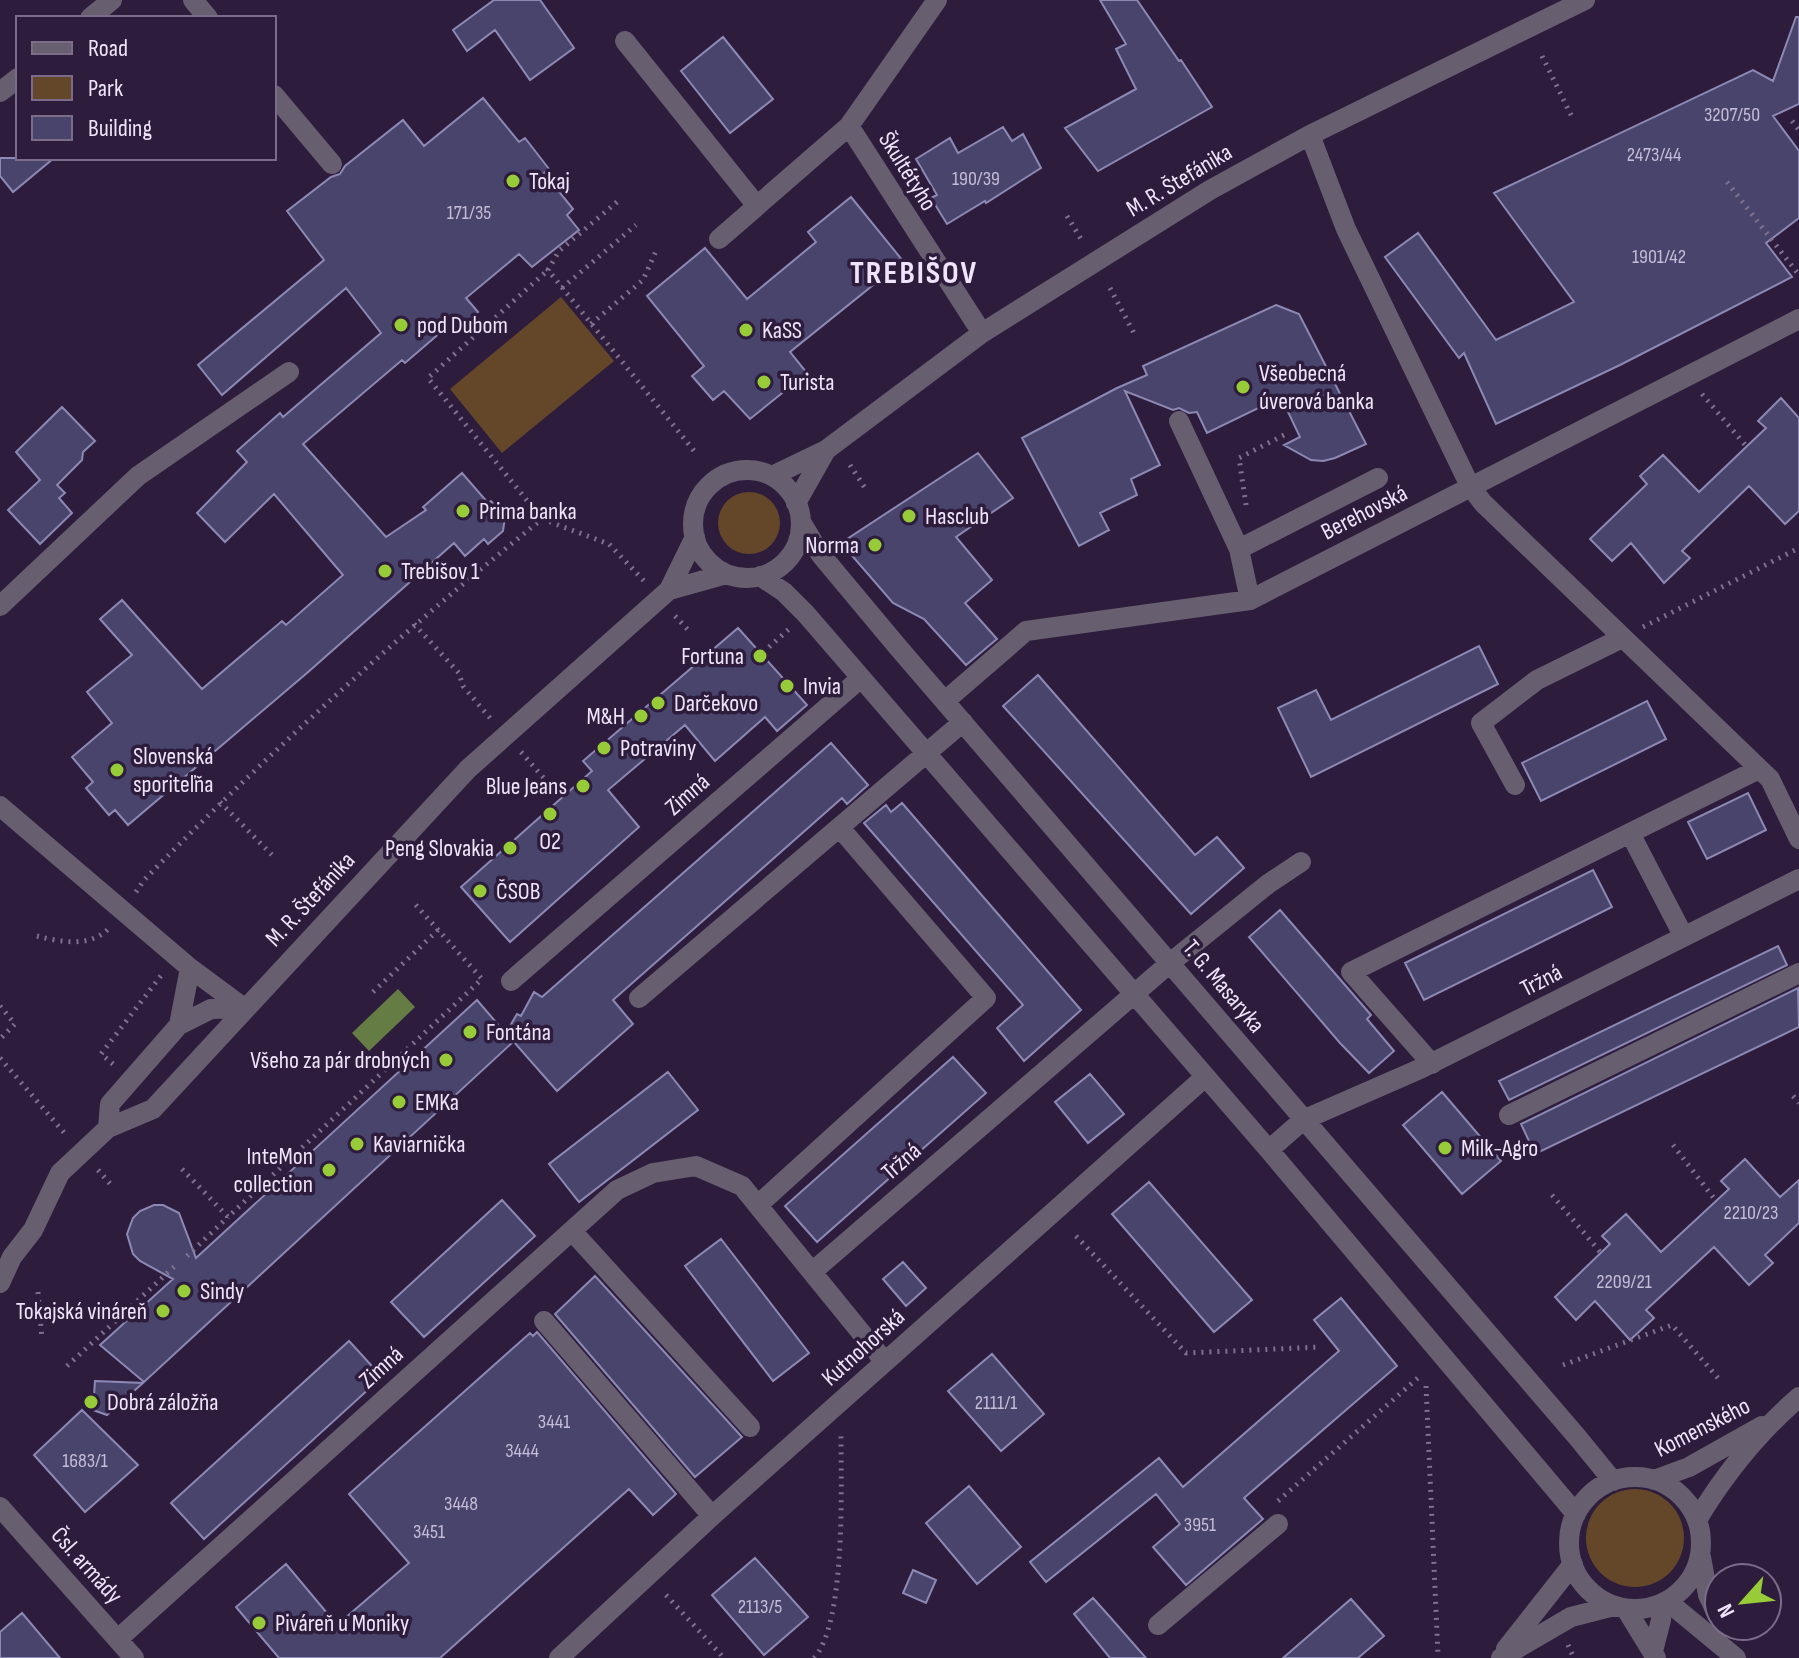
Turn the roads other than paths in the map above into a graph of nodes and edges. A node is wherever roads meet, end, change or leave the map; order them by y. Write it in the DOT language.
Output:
graph roads {
  1 [pos="112,0"];
  2 [pos="193,0"];
  3 [pos="937,0"];
  4 [pos="1585,0"];
  5 [pos="92,16"];
  6 [pos="206,16"];
  7 [pos="625,41"];
  8 [pos="16,80"];
  9 [pos="0,92"];
  10 [pos="276,97"];
  11 [pos="849,126"];
  12 [pos="1310,135"];
  13 [pos="332,164"];
  14 [pos="757,206"];
  15 [pos="719,239"];
  16 [pos="1799,319"];
  17 [pos="982,333"];
  18 [pos="289,372"];
  19 [pos="1179,421"];
  20 [pos="826,450"];
  21 [pos="772,476"];
  22 [pos="1378,478"];
  23 [pos="1470,486"];
  24 [pos="798,513"];
  25 [pos="695,537"];
  26 [pos="1246,545"];
  27 [pos="726,574"];
  28 [pos="760,576"];
  29 [pos="669,590"];
  30 [pos="1250,600"];
  31 [pos="0,606"];
  32 [pos="1622,638"];
  33 [pos="861,678"];
  34 [pos="945,701"];
  35 [pos="963,722"];
  36 [pos="926,754"];
  37 [pos="1759,769"];
  38 [pos="1515,785"];
  39 [pos="0,806"];
  40 [pos="840,828"];
  41 [pos="1630,833"];
  42 [pos="1799,839"];
  43 [pos="1301,862"];
  44 [pos="1799,879"];
  45 [pos="1684,937"];
  46 [pos="183,963"];
  47 [pos="1170,963"];
  48 [pos="1799,973"];
  49 [pos="511,981"];
  50 [pos="1132,995"];
  51 [pos="639,998"];
  52 [pos="244,1008"];
  53 [pos="179,1025"];
  54 [pos="1432,1064"];
  55 [pos="1204,1078"];
  56 [pos="1509,1115"];
  57 [pos="1303,1120"];
  58 [pos="108,1128"];
  59 [pos="1269,1150"];
  60 [pos="758,1205"];
  61 [pos="572,1231"];
  62 [pos="6,1260"];
  63 [pos="812,1272"];
  64 [pos="0,1283"];
  65 [pos="544,1321"];
  66 [pos="885,1362"];
  67 [pos="1799,1397"];
  68 [pos="1772,1420"];
  69 [pos="750,1427"];
  70 [pos="1654,1480"];
  71 [pos="1613,1481"];
  72 [pos="0,1507"];
  73 [pos="1576,1514"];
  74 [pos="1276,1515"];
  75 [pos="712,1516"];
  76 [pos="1697,1520"];
  77 [pos="1700,1555"];
  78 [pos="1573,1564"];
  79 [pos="1703,1570"];
  80 [pos="1665,1602"];
  81 [pos="1620,1607"];
  82 [pos="1158,1625"];
  83 [pos="118,1639"];
  84 [pos="1654,1654"];
  85 [pos="134,1658"];
  86 [pos="559,1658"];
  87 [pos="1500,1658"];
  88 [pos="1737,1658"];
  1 -- 5 [label="street"];
  2 -- 6 [label="street"];
  3 -- 11 [label="street, Škultétyho"];
  4 -- 12 [label="street, M. R. Štefánika"];
  7 -- 14 [label="street"];
  8 -- 9 [label="street"];
  10 -- 13 [label="street"];
  11 -- 14 [label="street"];
  11 -- 17 [label="street, Škultétyho"];
  12 -- 17 [label="street, M. R. Štefánika"];
  12 -- 23 [label="street"];
  14 -- 15 [label="street"];
  16 -- 23 [label="street, Berehovská"];
  17 -- 20 [label="street, M. R. Štefánika"];
  18 -- 31 [label="street"];
  19 -- 26 [label="street"];
  20 -- 21 [label="street, M. R. Štefánika"];
  20 -- 24 [label="street, M. R. Štefánika"];
  21 -- 24 [label="street"];
  21 -- 25 [label="street"];
  22 -- 26 [label="street"];
  23 -- 30 [label="street, Berehovská"];
  23 -- 32 [label="street"];
  24 -- 28 [label="street"];
  24 -- 34 [label="street, T. G. Masaryka"];
  25 -- 27 [label="street"];
  25 -- 29 [label="street, M. R. Štefánika"];
  26 -- 30 [label="street"];
  27 -- 28 [label="street"];
  27 -- 29 [label="street, M. R. Štefánika"];
  28 -- 33 [label="street"];
  29 -- 52 [label="street, M. R. Štefánika"];
  30 -- 34 [label="street, Berehovská"];
  32 -- 37 [label="street"];
  32 -- 38 [label="street"];
  33 -- 36 [label="street"];
  33 -- 49 [label="street, Zimná"];
  34 -- 35 [label="street, T. G. Masaryka"];
  35 -- 36 [label="street"];
  35 -- 47 [label="street, T. G. Masaryka"];
  36 -- 40 [label="street"];
  36 -- 50 [label="street"];
  37 -- 41 [label="street"];
  37 -- 42 [label="street"];
  39 -- 46 [label="street"];
  40 -- 51 [label="street"];
  40 -- 60 [label="street"];
  41 -- 45 [label="street"];
  41 -- 54 [label="street"];
  43 -- 47 [label="street, Tržná"];
  44 -- 45 [label="street, Tržná"];
  45 -- 54 [label="street, Tržná"];
  46 -- 52 [label="street"];
  46 -- 53 [label="street"];
  47 -- 50 [label="street, Tržná"];
  47 -- 57 [label="street, T. G. Masaryka"];
  48 -- 56 [label="street"];
  50 -- 55 [label="street"];
  50 -- 63 [label="street, Tržná"];
  52 -- 53 [label="street"];
  52 -- 58 [label="street, M. R. Štefánika"];
  53 -- 58 [label="street"];
  54 -- 57 [label="street, Tržná"];
  55 -- 59 [label="street"];
  55 -- 66 [label="street, Kutnohorská"];
  57 -- 59 [label="street, Tržná"];
  57 -- 71 [label="street, T. G. Masaryka"];
  58 -- 62 [label="street, M. R. Štefánika"];
  59 -- 73 [label="street"];
  60 -- 61 [label="street, Zimná"];
  60 -- 63 [label="street"];
  61 -- 69 [label="street"];
  61 -- 83 [label="street, Zimná"];
  62 -- 64 [label="street, M. R. Štefánika"];
  63 -- 66 [label="street"];
  65 -- 75 [label="street"];
  66 -- 75 [label="street, Kutnohorská"];
  67 -- 68 [label="street, Komenského"];
  68 -- 70 [label="street, Komenského"];
  68 -- 76 [label="street, Komenského"];
  70 -- 71 [label="street"];
  70 -- 76 [label="street"];
  71 -- 73 [label="street"];
  72 -- 83 [label="street, Čsl. armády"];
  73 -- 78 [label="street"];
  74 -- 82 [label="street"];
  75 -- 86 [label="street, Kutnohorská"];
  76 -- 77 [label="street"];
  77 -- 79 [label="street"];
  77 -- 80 [label="street"];
  78 -- 81 [label="street"];
  78 -- 87 [label="street"];
  80 -- 81 [label="street"];
  80 -- 84 [label="street"];
  80 -- 88 [label="street"];
  81 -- 84 [label="street"];
  81 -- 87 [label="street"];
  83 -- 85 [label="street, Čsl. armády"];
}
